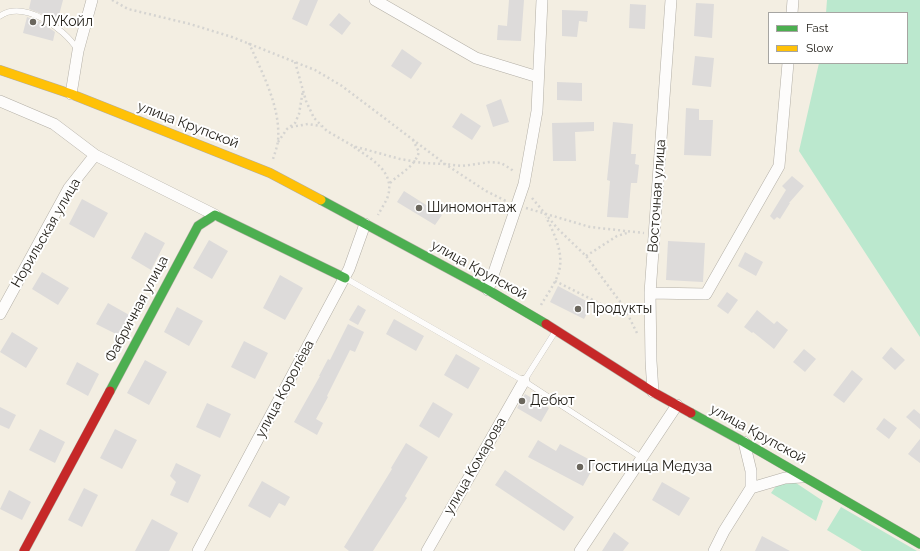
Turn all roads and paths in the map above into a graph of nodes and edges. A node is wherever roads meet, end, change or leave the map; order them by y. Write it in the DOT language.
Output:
graph roads {
  1 [pos="92,0"];
  2 [pos="112,0"];
  3 [pos="375,0"];
  4 [pos="542,0"];
  5 [pos="671,0"];
  6 [pos="793,0"];
  7 [pos="792,12"];
  8 [pos="0,16"];
  9 [pos="249,44"];
  10 [pos="78,51"];
  11 [pos="296,62"];
  12 [pos="788,64"];
  13 [pos="1,70"];
  14 [pos="538,77"];
  15 [pos="303,89"];
  16 [pos="71,94"];
  17 [pos="0,101"];
  18 [pos="322,126"];
  19 [pos="290,127"];
  20 [pos="412,138"];
  21 [pos="278,142"];
  22 [pos="353,146"];
  23 [pos="95,155"];
  24 [pos="415,162"];
  25 [pos="446,164"];
  26 [pos="270,173"];
  27 [pos="390,182"];
  28 [pos="524,184"];
  29 [pos="517,206"];
  30 [pos="545,214"];
  31 [pos="215,215"];
  32 [pos="368,226"];
  33 [pos="630,233"];
  34 [pos="655,234"];
  35 [pos="586,256"];
  36 [pos="345,278"];
  37 [pos="555,281"];
  38 [pos="488,290"];
  39 [pos="650,293"];
  40 [pos="627,313"];
  41 [pos="0,314"];
  42 [pos="534,317"];
  43 [pos="556,330"];
  44 [pos="641,340"];
  45 [pos="524,380"];
  46 [pos="654,392"];
  47 [pos="677,405"];
  48 [pos="744,442"];
  49 [pos="643,458"];
  50 [pos="804,476"];
  51 [pos="751,488"];
  52 [pos="920,544"];
  53 [pos="24,551"];
  54 [pos="198,551"];
  55 [pos="426,551"];
  56 [pos="580,551"];
  57 [pos="714,551"];
  1 -- 10 [label="street"];
  2 -- 9 [label="path"];
  3 -- 14 [label="street"];
  4 -- 14 [label="street"];
  5 -- 34 [label="street, Восточная улица"];
  6 -- 7 [label="street"];
  8 -- 10 [label="lane"];
  9 -- 11 [label="path"];
  9 -- 21 [label="path"];
  10 -- 16 [label="street"];
  11 -- 15 [label="path"];
  11 -- 20 [label="path"];
  12 -- 39 [label="street"];
  13 -- 16 [label="main road, улица Крупской"];
  14 -- 28 [label="street"];
  15 -- 18 [label="path"];
  15 -- 19 [label="path"];
  16 -- 26 [label="main road, улица Крупской"];
  17 -- 23 [label="street"];
  18 -- 19 [label="path"];
  18 -- 22 [label="path"];
  19 -- 21 [label="path"];
  20 -- 24 [label="path"];
  20 -- 25 [label="path"];
  21 -- 26 [label="path"];
  22 -- 24 [label="path"];
  22 -- 27 [label="path"];
  23 -- 31 [label="street"];
  23 -- 41 [label="street, Норильская улица"];
  24 -- 25 [label="path"];
  24 -- 27 [label="path"];
  25 -- 28 [label="path"];
  25 -- 29 [label="path"];
  26 -- 32 [label="main road, улица Крупской"];
  27 -- 32 [label="path"];
  28 -- 29 [label="street"];
  28 -- 30 [label="path"];
  29 -- 30 [label="path"];
  29 -- 38 [label="street"];
  30 -- 33 [label="path"];
  30 -- 35 [label="path"];
  30 -- 37 [label="path"];
  31 -- 36 [label="main road"];
  31 -- 53 [label="main road, Фабричная улица"];
  32 -- 36 [label="street, улица Королёва"];
  32 -- 38 [label="main road, улица Крупской"];
  33 -- 34 [label="path"];
  33 -- 35 [label="path"];
  34 -- 39 [label="street, Восточная улица"];
  35 -- 40 [label="path"];
  36 -- 45 [label="lane"];
  36 -- 54 [label="street, улица Королёва"];
  37 -- 40 [label="path"];
  37 -- 42 [label="path"];
  38 -- 42 [label="main road, улица Крупской"];
  39 -- 46 [label="street, Восточная улица"];
  40 -- 44 [label="path"];
  42 -- 43 [label="main road, улица Крупской"];
  43 -- 45 [label="lane"];
  43 -- 46 [label="main road, улица Крупской"];
  45 -- 49 [label="lane"];
  45 -- 55 [label="street, улица Комарова"];
  46 -- 47 [label="main road, улица Крупской"];
  47 -- 48 [label="main road, улица Крупской"];
  47 -- 49 [label="street"];
  48 -- 50 [label="main road, улица Крупской"];
  48 -- 51 [label="street"];
  49 -- 56 [label="street"];
  50 -- 51 [label="street"];
  50 -- 52 [label="main road, улица Крупской"];
  51 -- 57 [label="street"];
}
